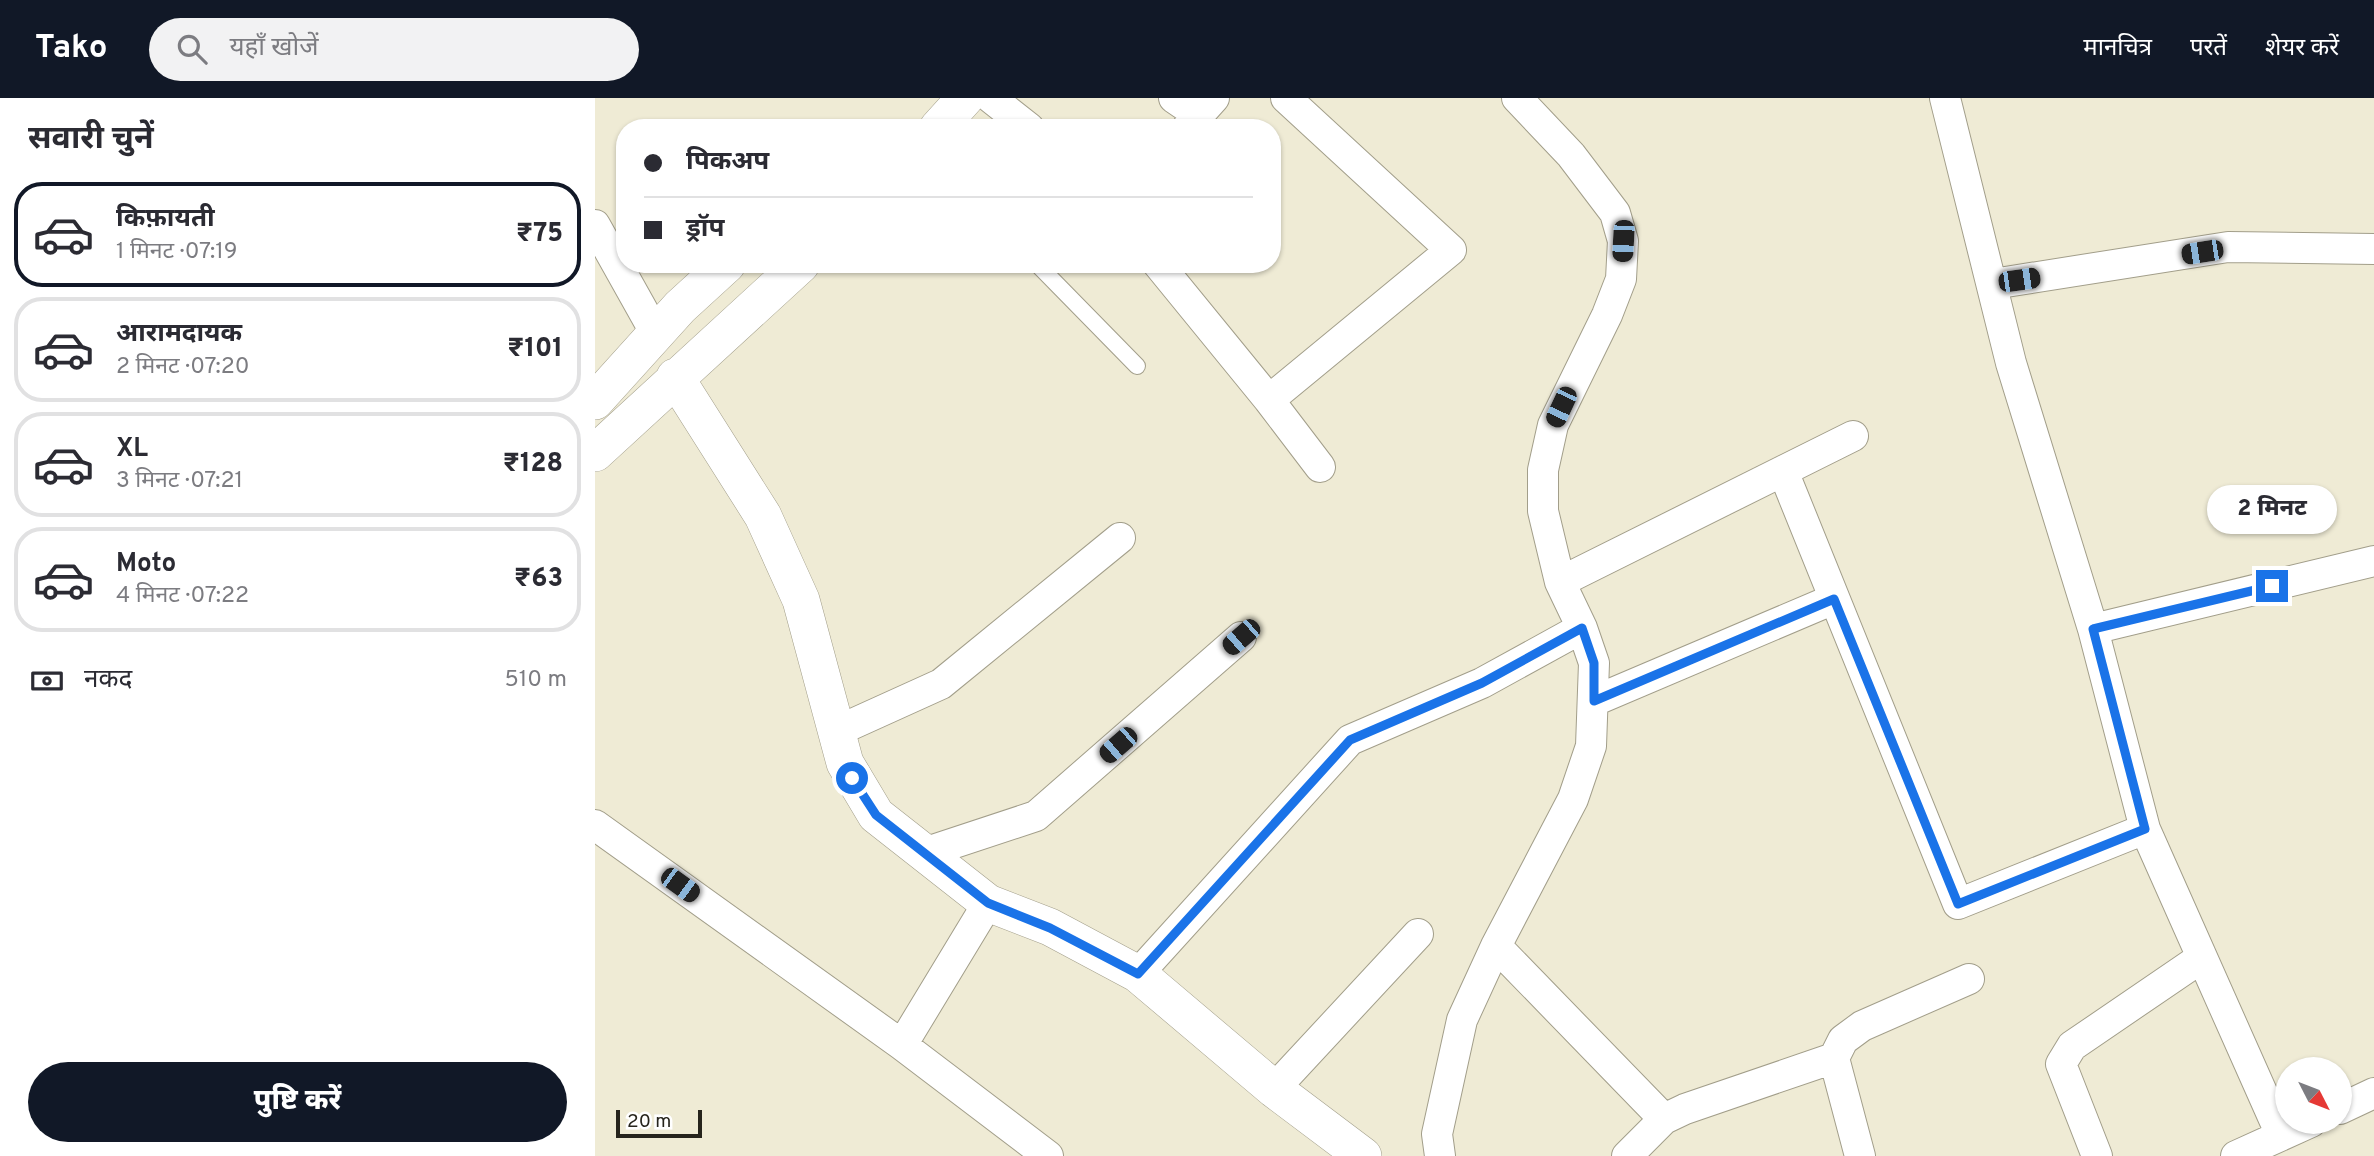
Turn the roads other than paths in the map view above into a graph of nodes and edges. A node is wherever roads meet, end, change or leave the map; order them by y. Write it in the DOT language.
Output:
graph roads {
  1 [pos="965,98"];
  2 [pos="991,98"];
  3 [pos="1174,98"];
  4 [pos="1286,98"];
  5 [pos="1517,98"];
  6 [pos="1945,98"];
  7 [pos="1200,114"];
  8 [pos="947,119"];
  9 [pos="1017,119"];
  10 [pos="595,225"];
  11 [pos="2374,249"];
  12 [pos="616,263"];
  13 [pos="622,273"];
  14 [pos="717,273"];
  15 [pos="791,273"];
  16 [pos="1046,273"];
  17 [pos="1165,273"];
  18 [pos="1993,284"];
  19 [pos="656,334"];
  20 [pos="1137,366"];
  21 [pos="675,377"];
  22 [pos="1269,400"];
  23 [pos="595,401"];
  24 [pos="1853,436"];
  25 [pos="595,453"];
  26 [pos="1319,467"];
  27 [pos="1783,471"];
  28 [pos="1120,538"];
  29 [pos="2374,561"];
  30 [pos="1560,582"];
  31 [pos="1834,599"];
  32 [pos="1582,628"];
  33 [pos="2093,629"];
  34 [pos="1241,637"];
  35 [pos="1594,701"];
  36 [pos="835,732"];
  37 [pos="595,825"];
  38 [pos="2145,829"];
  39 [pos="924,853"];
  40 [pos="988,903"];
  41 [pos="1417,934"];
  42 [pos="1496,946"];
  43 [pos="2201,958"];
  44 [pos="1138,974"];
  45 [pos="1969,979"];
  46 [pos="902,1045"];
  47 [pos="1835,1058"];
  48 [pos="1274,1089"];
  49 [pos="1664,1119"];
  50 [pos="2281,1135"];
  51 [pos="1048,1156"];
  52 [pos="1363,1156"];
  53 [pos="1440,1156"];
  54 [pos="1627,1156"];
  55 [pos="1860,1156"];
  56 [pos="2097,1156"];
  57 [pos="2236,1156"];
  1 -- 8 [label="street"];
  2 -- 9 [label="street"];
  3 -- 7 [label="street"];
  4 -- 22 [label="street"];
  5 -- 30 [label="street"];
  6 -- 18 [label="street"];
  10 -- 12 [label="street"];
  11 -- 18 [label="street"];
  13 -- 19 [label="street"];
  14 -- 19 [label="street"];
  15 -- 21 [label="street"];
  16 -- 20 [label="lane"];
  17 -- 22 [label="street"];
  18 -- 33 [label="street"];
  19 -- 23 [label="street"];
  21 -- 25 [label="street"];
  21 -- 36 [label="street"];
  22 -- 26 [label="street"];
  24 -- 27 [label="street"];
  27 -- 30 [label="street"];
  27 -- 31 [label="street"];
  28 -- 36 [label="street"];
  29 -- 33 [label="street"];
  30 -- 32 [label="street"];
  31 -- 35 [label="street"];
  31 -- 38 [label="street"];
  32 -- 35 [label="street"];
  32 -- 44 [label="street"];
  33 -- 38 [label="street"];
  34 -- 39 [label="street"];
  35 -- 42 [label="street"];
  36 -- 39 [label="street"];
  37 -- 46 [label="street"];
  38 -- 43 [label="street"];
  39 -- 40 [label="street"];
  40 -- 44 [label="street"];
  40 -- 46 [label="street"];
  41 -- 48 [label="street"];
  42 -- 49 [label="street"];
  42 -- 53 [label="street"];
  43 -- 50 [label="street"];
  43 -- 56 [label="street"];
  44 -- 48 [label="street"];
  45 -- 47 [label="street"];
  46 -- 51 [label="street"];
  47 -- 49 [label="street"];
  47 -- 55 [label="street"];
  48 -- 52 [label="street"];
  49 -- 54 [label="street"];
  50 -- 57 [label="street"];
}
